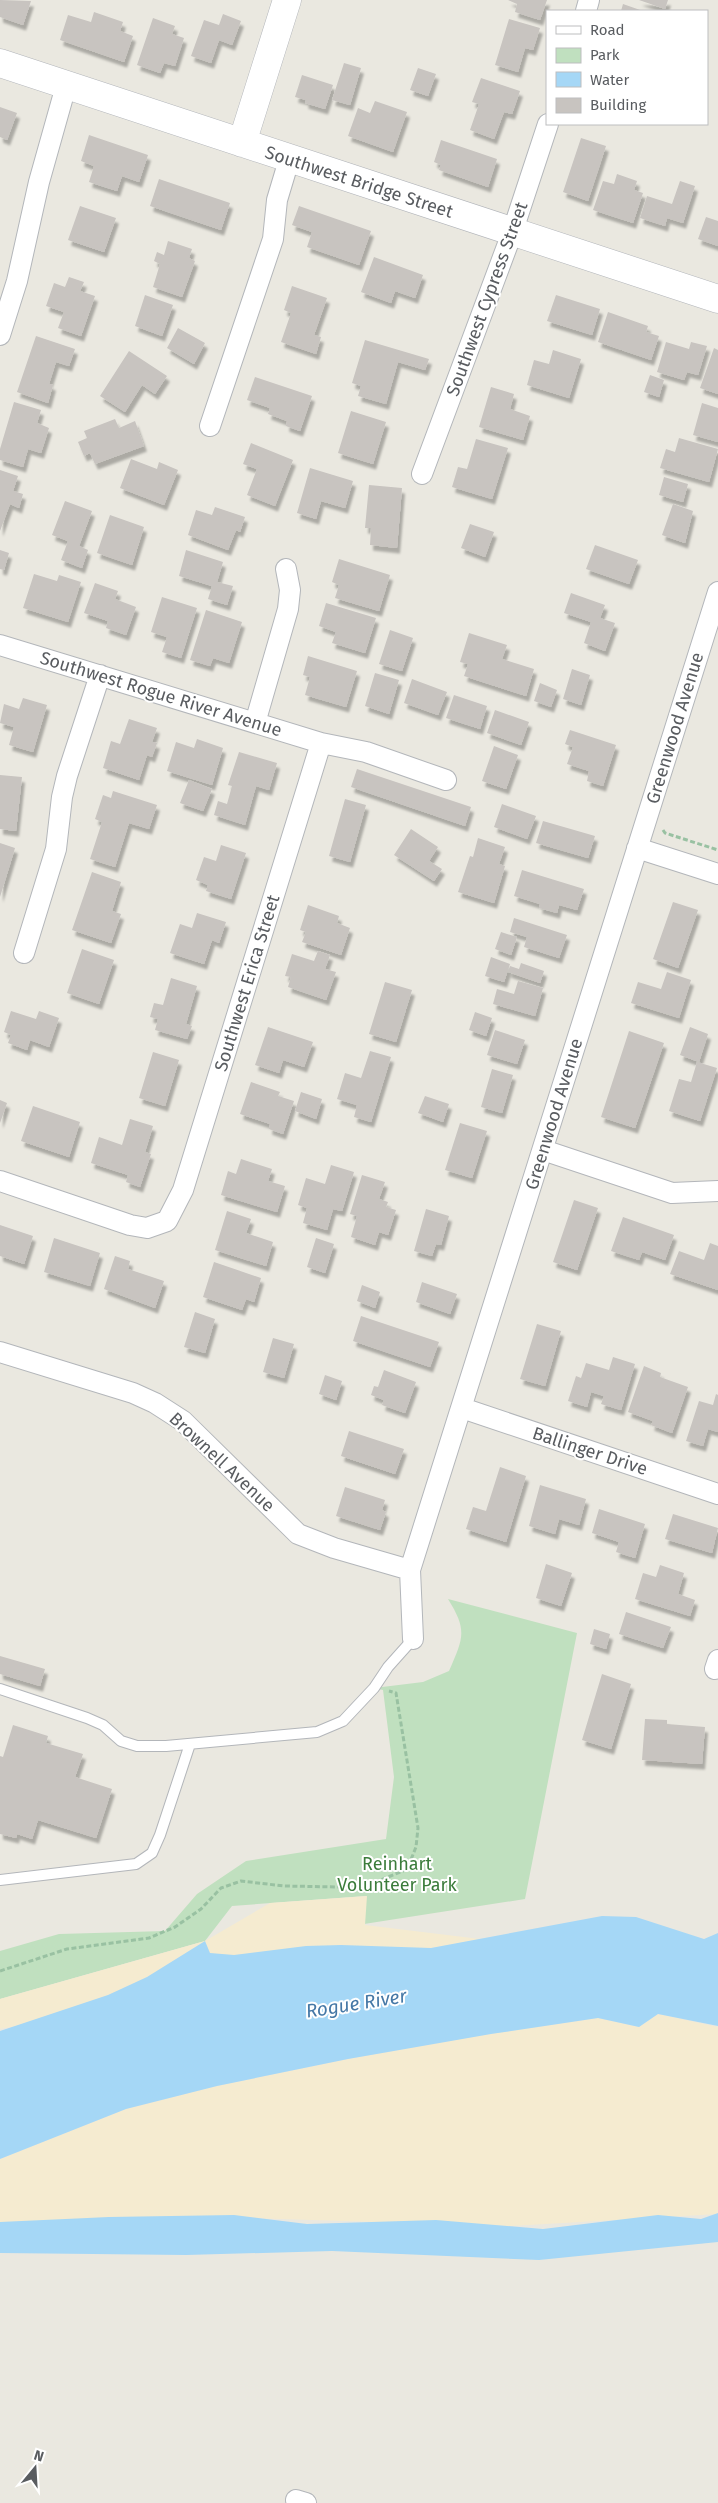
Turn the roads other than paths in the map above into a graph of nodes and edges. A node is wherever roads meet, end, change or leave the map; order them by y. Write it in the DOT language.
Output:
graph roads {
  1 [pos="287,0"];
  2 [pos="0,63"];
  3 [pos="66,86"];
  4 [pos="548,125"];
  5 [pos="242,143"];
  6 [pos="290,160"];
  7 [pos="512,233"];
  8 [pos="718,299"];
  9 [pos="0,335"];
  10 [pos="210,426"];
  11 [pos="422,474"];
  12 [pos="286,569"];
  13 [pos="718,592"];
  14 [pos="0,645"];
  15 [pos="100,675"];
  16 [pos="255,723"];
  17 [pos="321,743"];
  18 [pos="446,780"];
  19 [pos="637,848"];
  20 [pos="718,874"];
  21 [pos="24,953"];
  22 [pos="543,1150"];
  23 [pos="0,1181"];
  24 [pos="718,1191"];
  25 [pos="0,1352"];
  26 [pos="462,1408"];
  27 [pos="718,1494"];
  28 [pos="410,1570"];
  29 [pos="413,1639"];
  30 [pos="0,1689"];
  31 [pos="190,1744"];
  32 [pos="0,1880"];
  1 -- 5 [label="street"];
  2 -- 3 [label="street, Southwest Bridge Street"];
  3 -- 5 [label="street, Southwest Bridge Street"];
  3 -- 9 [label="street"];
  4 -- 7 [label="street, Southwest Cypress Street"];
  5 -- 6 [label="street, Southwest Bridge Street"];
  6 -- 7 [label="street, Southwest Bridge Street"];
  6 -- 10 [label="street"];
  7 -- 8 [label="street, Southwest Bridge Street"];
  7 -- 11 [label="street, Southwest Cypress Street"];
  12 -- 16 [label="street"];
  13 -- 19 [label="street, Greenwood Avenue"];
  14 -- 15 [label="street, Southwest Rogue River Avenue"];
  15 -- 16 [label="street, Southwest Rogue River Avenue"];
  15 -- 21 [label="street"];
  16 -- 17 [label="street, Southwest Rogue River Avenue"];
  17 -- 18 [label="street, Southwest Rogue River Avenue"];
  17 -- 23 [label="street, Southwest Erica Street"];
  19 -- 20 [label="street"];
  19 -- 22 [label="street, Greenwood Avenue"];
  22 -- 24 [label="street"];
  22 -- 26 [label="street, Greenwood Avenue"];
  25 -- 28 [label="street, Brownell Avenue"];
  26 -- 27 [label="street, Ballinger Drive"];
  26 -- 28 [label="street, Greenwood Avenue"];
  28 -- 29 [label="street, Greenwood Avenue"];
  29 -- 31 [label="lane"];
  30 -- 31 [label="lane"];
  31 -- 32 [label="lane"];
}
